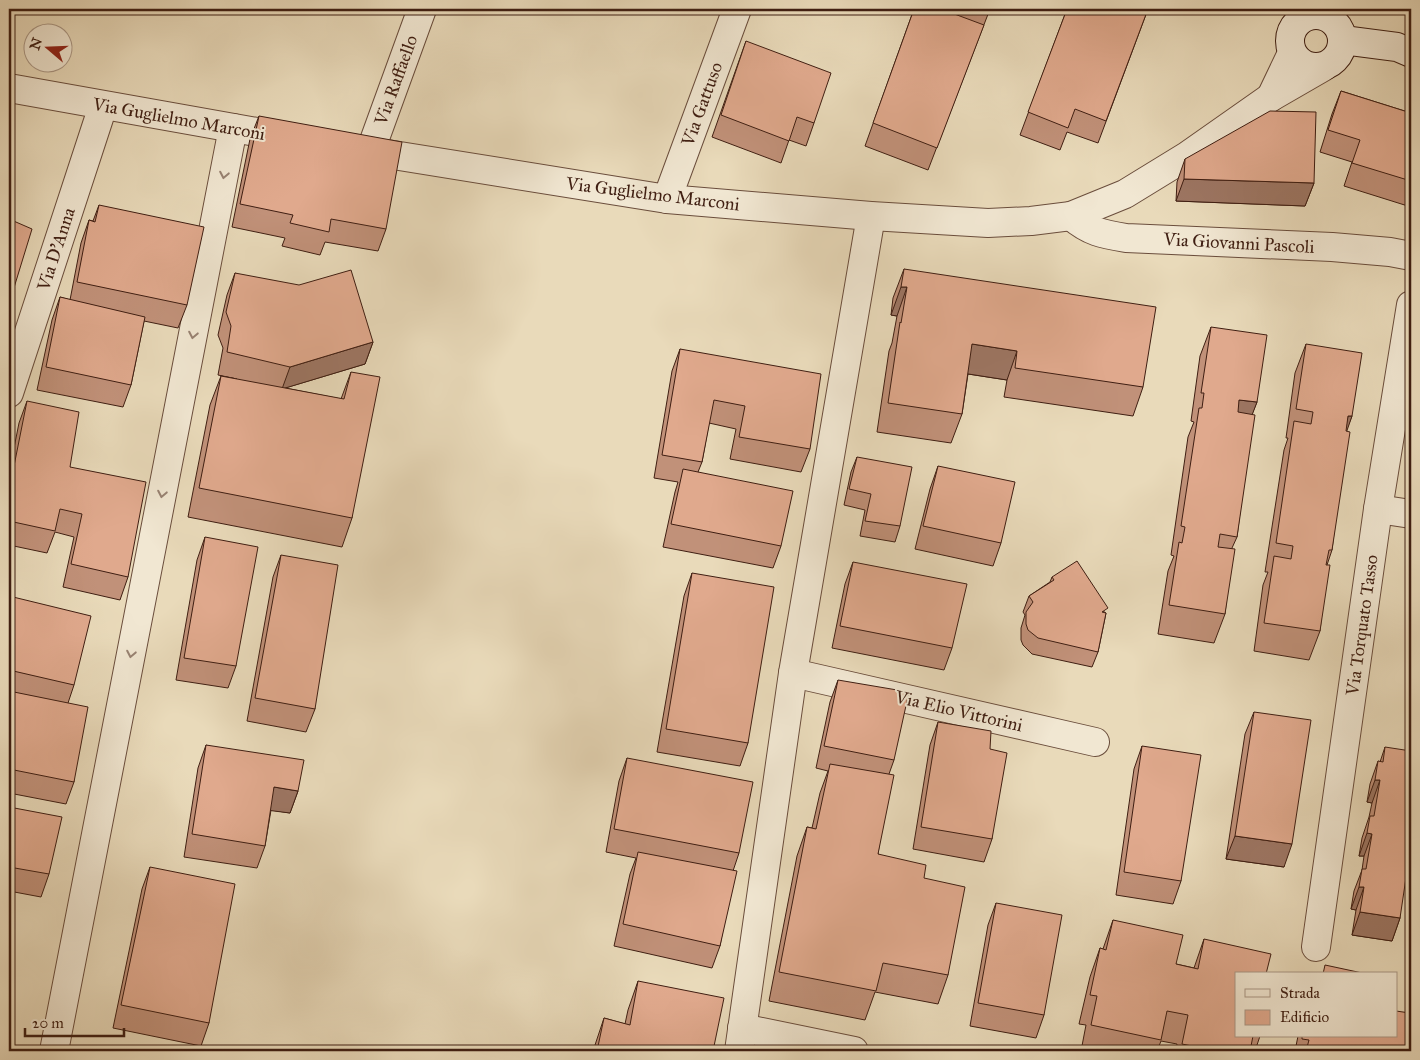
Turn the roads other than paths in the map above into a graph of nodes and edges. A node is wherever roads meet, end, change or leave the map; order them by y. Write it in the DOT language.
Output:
graph roads {
  1 [pos="422,9"];
  2 [pos="737,9"];
  3 [pos="1307,12"];
  4 [pos="1343,40"];
  5 [pos="1411,53"];
  6 [pos="1292,54"];
  7 [pos="1323,67"];
  8 [pos="9,88"];
  9 [pos="1271,97"];
  10 [pos="103,106"];
  11 [pos="233,128"];
  12 [pos="311,141"];
  13 [pos="341,146"];
  14 [pos="370,152"];
  15 [pos="667,199"];
  16 [pos="872,216"];
  17 [pos="1071,216"];
  18 [pos="1411,256"];
  19 [pos="1411,305"];
  20 [pos="9,393"];
  21 [pos="1378,509"];
  22 [pos="1411,514"];
  23 [pos="793,673"];
  24 [pos="1095,742"];
  25 [pos="1316,946"];
  26 [pos="741,1040"];
  27 [pos="54,1051"];
  28 [pos="854,1051"];
  1 -- 14 [label="street, Via Raffaello"];
  2 -- 15 [label="street, Via Gattuso"];
  3 -- 4 [label="street"];
  3 -- 6 [label="street"];
  4 -- 5 [label="street"];
  4 -- 7 [label="street"];
  6 -- 7 [label="street"];
  6 -- 9 [label="street, Via Guglielmo Marconi"];
  7 -- 9 [label="street, Via Guglielmo Marconi"];
  8 -- 10 [label="street, Via Guglielmo Marconi"];
  9 -- 17 [label="street, Via Guglielmo Marconi"];
  10 -- 11 [label="street, Via Guglielmo Marconi"];
  10 -- 20 [label="street, Via D'Anna"];
  11 -- 12 [label="street, Via Guglielmo Marconi"];
  11 -- 27 [label="street, one-way"];
  13 -- 14 [label="street, Via Guglielmo Marconi"];
  14 -- 15 [label="street, Via Guglielmo Marconi"];
  15 -- 16 [label="street, Via Guglielmo Marconi"];
  16 -- 17 [label="street, Via Guglielmo Marconi"];
  16 -- 23 [label="street"];
  17 -- 18 [label="street, Via Giovanni Pascoli"];
  19 -- 21 [label="street, Via Torquato Tasso"];
  21 -- 22 [label="street"];
  21 -- 25 [label="street, Via Torquato Tasso"];
  23 -- 24 [label="street, Via Elio Vittorini"];
  23 -- 26 [label="street"];
  26 -- 28 [label="street"];
}
